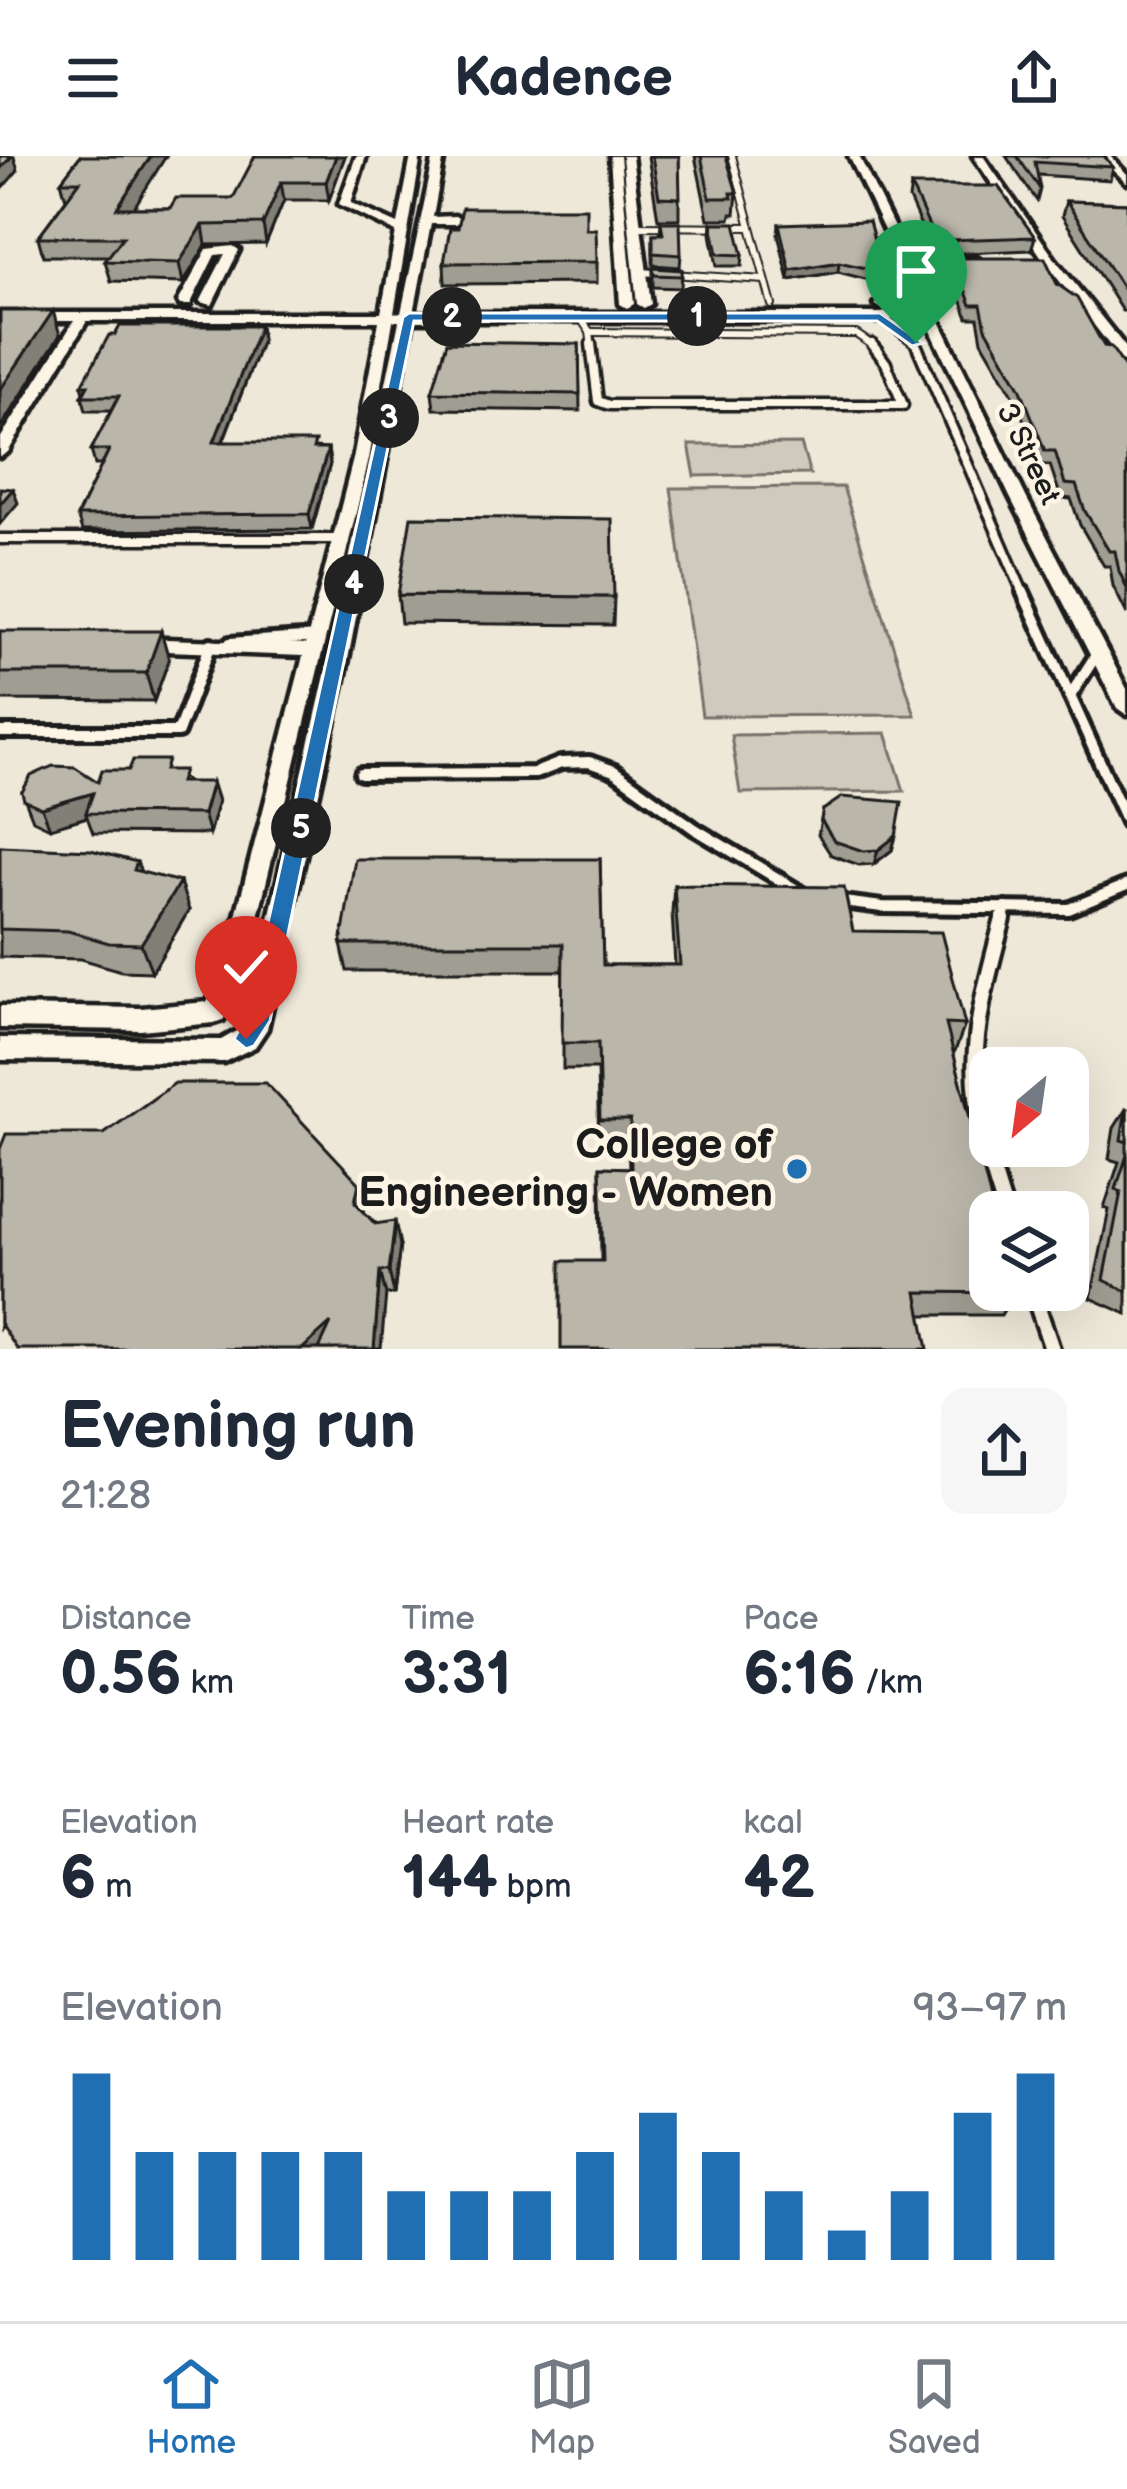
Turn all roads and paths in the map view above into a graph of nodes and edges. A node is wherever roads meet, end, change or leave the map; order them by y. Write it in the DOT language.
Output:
graph roads {
  1 [pos="361,156"];
  2 [pos="416,156"];
  3 [pos="449,156"];
  4 [pos="615,156"];
  5 [pos="627,156"];
  6 [pos="732,156"];
  7 [pos="854,156"];
  8 [pos="978,156"];
  9 [pos="1104,156"];
  10 [pos="437,161"];
  11 [pos="1127,180"];
  12 [pos="454,220"];
  13 [pos="425,221"];
  14 [pos="635,226"];
  15 [pos="751,227"];
  16 [pos="404,231"];
  17 [pos="906,262"];
  18 [pos="988,262"];
  19 [pos="1030,262"];
  20 [pos="1051,262"];
  21 [pos="640,272"];
  22 [pos="765,280"];
  23 [pos="921,294"];
  24 [pos="0,302"];
  25 [pos="185,302"];
  26 [pos="207,302"];
  27 [pos="627,304"];
  28 [pos="644,304"];
  29 [pos="772,305"];
  30 [pos="400,309"];
  31 [pos="878,311"];
  32 [pos="929,311"];
  33 [pos="577,312"];
  34 [pos="0,316"];
  35 [pos="83,316"];
  36 [pos="741,317"];
  37 [pos="590,332"];
  38 [pos="1127,358"];
  39 [pos="0,452"];
  40 [pos="371,459"];
  41 [pos="0,539"];
  42 [pos="341,539"];
  43 [pos="343,638"];
  44 [pos="117,644"];
  45 [pos="211,644"];
  46 [pos="314,644"];
  47 [pos="1098,652"];
  48 [pos="1070,696"];
  49 [pos="1127,708"];
  50 [pos="0,732"];
  51 [pos="361,774"];
  52 [pos="1127,822"];
  53 [pos="1127,885"];
  54 [pos="1006,908"];
  55 [pos="214,1012"];
  56 [pos="0,1017"];
  57 [pos="246,1039"];
  58 [pos="0,1049"];
  59 [pos="999,1191"];
  60 [pos="1040,1311"];
  61 [pos="1052,1349"];
  1 -- 16 [label="street"];
  2 -- 16 [label="street"];
  3 -- 10 [label="street"];
  4 -- 27 [label="street"];
  5 -- 14 [label="street"];
  6 -- 15 [label="lane"];
  7 -- 17 [label="street, 3 Street"];
  8 -- 20 [label="street"];
  9 -- 11 [label="street"];
  10 -- 13 [label="street"];
  12 -- 13 [label="street"];
  13 -- 30 [label="street"];
  14 -- 15 [label="lane"];
  14 -- 21 [label="street"];
  15 -- 22 [label="lane"];
  16 -- 30 [label="street"];
  17 -- 18 [label="street"];
  17 -- 23 [label="street, 3 Street"];
  19 -- 20 [label="street"];
  20 -- 38 [label="street"];
  21 -- 22 [label="lane"];
  21 -- 28 [label="street"];
  22 -- 29 [label="lane"];
  23 -- 31 [label="street"];
  23 -- 32 [label="street, 3 Street"];
  24 -- 25 [label="street"];
  25 -- 26 [label="street"];
  25 -- 26 [label="street"];
  26 -- 30 [label="street"];
  27 -- 28 [label="street"];
  27 -- 33 [label="street"];
  28 -- 36 [label="street"];
  29 -- 31 [label="street"];
  29 -- 36 [label="street"];
  30 -- 33 [label="street"];
  30 -- 35 [label="street"];
  30 -- 40 [label="street"];
  31 -- 32 [label="street"];
  31 -- 36 [label="street"];
  31 -- 48 [label="lane"];
  32 -- 47 [label="street, 3 Street"];
  33 -- 36 [label="street"];
  33 -- 37 [label="lane"];
  34 -- 35 [label="street"];
  35 -- 39 [label="street"];
  36 -- 37 [label="lane"];
  36 -- 37 [label="lane"];
  40 -- 42 [label="street"];
  40 -- 43 [label="street"];
  41 -- 42 [label="lane"];
  42 -- 46 [label="street"];
  43 -- 46 [label="street"];
  43 -- 57 [label="street"];
  44 -- 45 [label="lane"];
  45 -- 46 [label="street"];
  45 -- 50 [label="lane"];
  46 -- 55 [label="street"];
  47 -- 48 [label="lane"];
  47 -- 49 [label="street, 3 Street"];
  48 -- 52 [label="lane"];
  51 -- 54 [label="lane"];
  53 -- 54 [label="lane"];
  54 -- 59 [label="lane"];
  55 -- 56 [label="street"];
  55 -- 57 [label="street"];
  57 -- 58 [label="street"];
  60 -- 61 [label="lane"];
}
